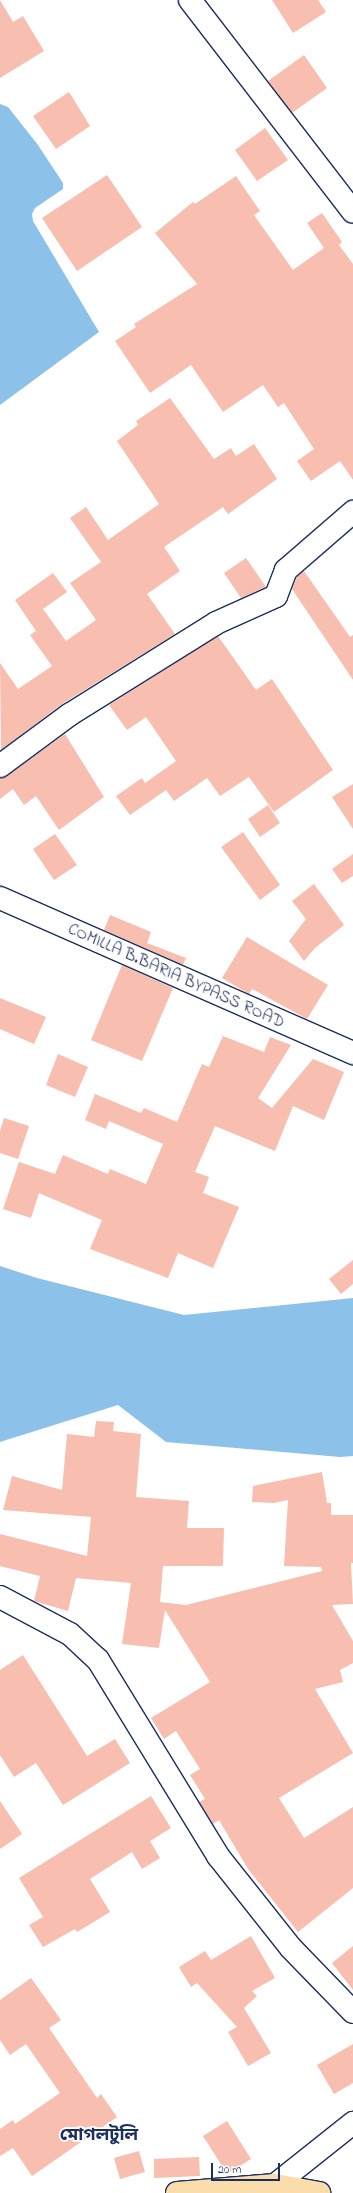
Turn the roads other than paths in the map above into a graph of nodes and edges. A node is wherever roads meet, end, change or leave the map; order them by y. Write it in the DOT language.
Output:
graph roads {
  1 [pos="190,0"];
  2 [pos="353,212"];
  3 [pos="353,512"];
  4 [pos="0,766"];
  5 [pos="0,898"];
  6 [pos="353,1053"];
  7 [pos="0,1597"];
  8 [pos="353,2012"];
  9 [pos="353,2122"];
  10 [pos="275,2185"];
  11 [pos="177,2193"];
  12 [pos="319,2193"];
  1 -- 2 [label="street"];
  3 -- 4 [label="street"];
  5 -- 6 [label="street, COMILLA B.BARIA BYPASS ROAD"];
  7 -- 8 [label="street"];
  9 -- 10 [label="street"];
  10 -- 11 [label="highway"];
  10 -- 12 [label="highway"];
}
